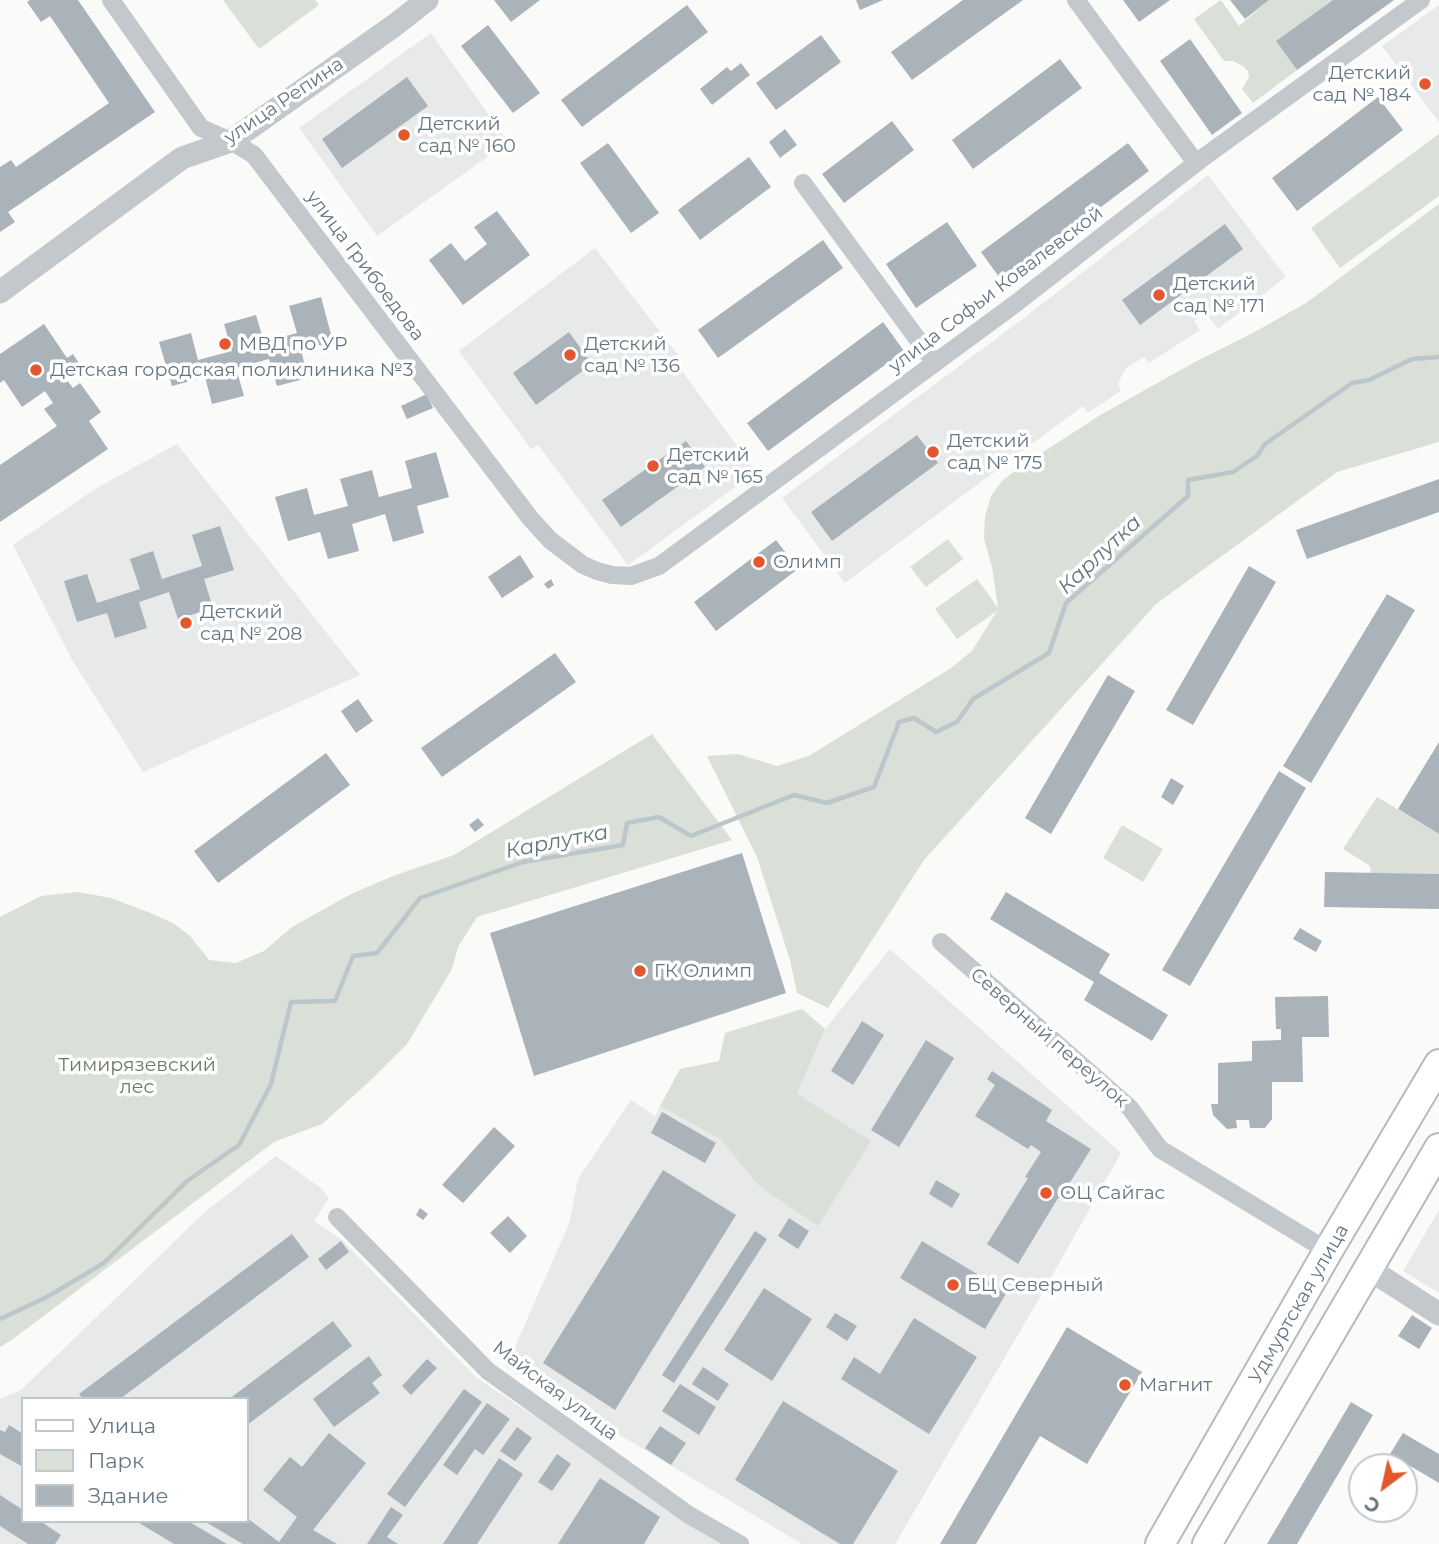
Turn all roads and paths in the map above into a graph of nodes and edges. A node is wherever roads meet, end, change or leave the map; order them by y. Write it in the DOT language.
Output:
graph roads {
  1 [pos="111,0"];
  2 [pos="427,0"];
  3 [pos="1076,0"];
  4 [pos="1421,0"];
  5 [pos="230,141"];
  6 [pos="1196,163"];
  7 [pos="803,183"];
  8 [pos="0,292"];
  9 [pos="935,363"];
  10 [pos="583,565"];
  11 [pos="941,942"];
  12 [pos="1439,1064"];
  13 [pos="1439,1148"];
  14 [pos="337,1217"];
  15 [pos="1328,1251"];
  16 [pos="1369,1269"];
  17 [pos="1439,1314"];
  18 [pos="740,1544"];
  19 [pos="1160,1544"];
  20 [pos="1207,1544"];
  1 -- 5 [label="street, улица Грибоедова"];
  2 -- 5 [label="street, улица Репина"];
  3 -- 6 [label="street"];
  4 -- 6 [label="street, улица Софьи Ковалевской"];
  5 -- 8 [label="street, улица Репина"];
  5 -- 10 [label="street, улица Грибоедова"];
  6 -- 9 [label="street, улица Софьи Ковалевской"];
  7 -- 9 [label="street"];
  9 -- 10 [label="street, улица Софьи Ковалевской"];
  11 -- 15 [label="street, Северный переулок"];
  12 -- 15 [label="main road, Удмуртская улица"];
  13 -- 16 [label="main road"];
  14 -- 18 [label="street, Майская улица"];
  15 -- 19 [label="main road, Удмуртская улица"];
  16 -- 17 [label="street"];
  16 -- 20 [label="main road"];
}
